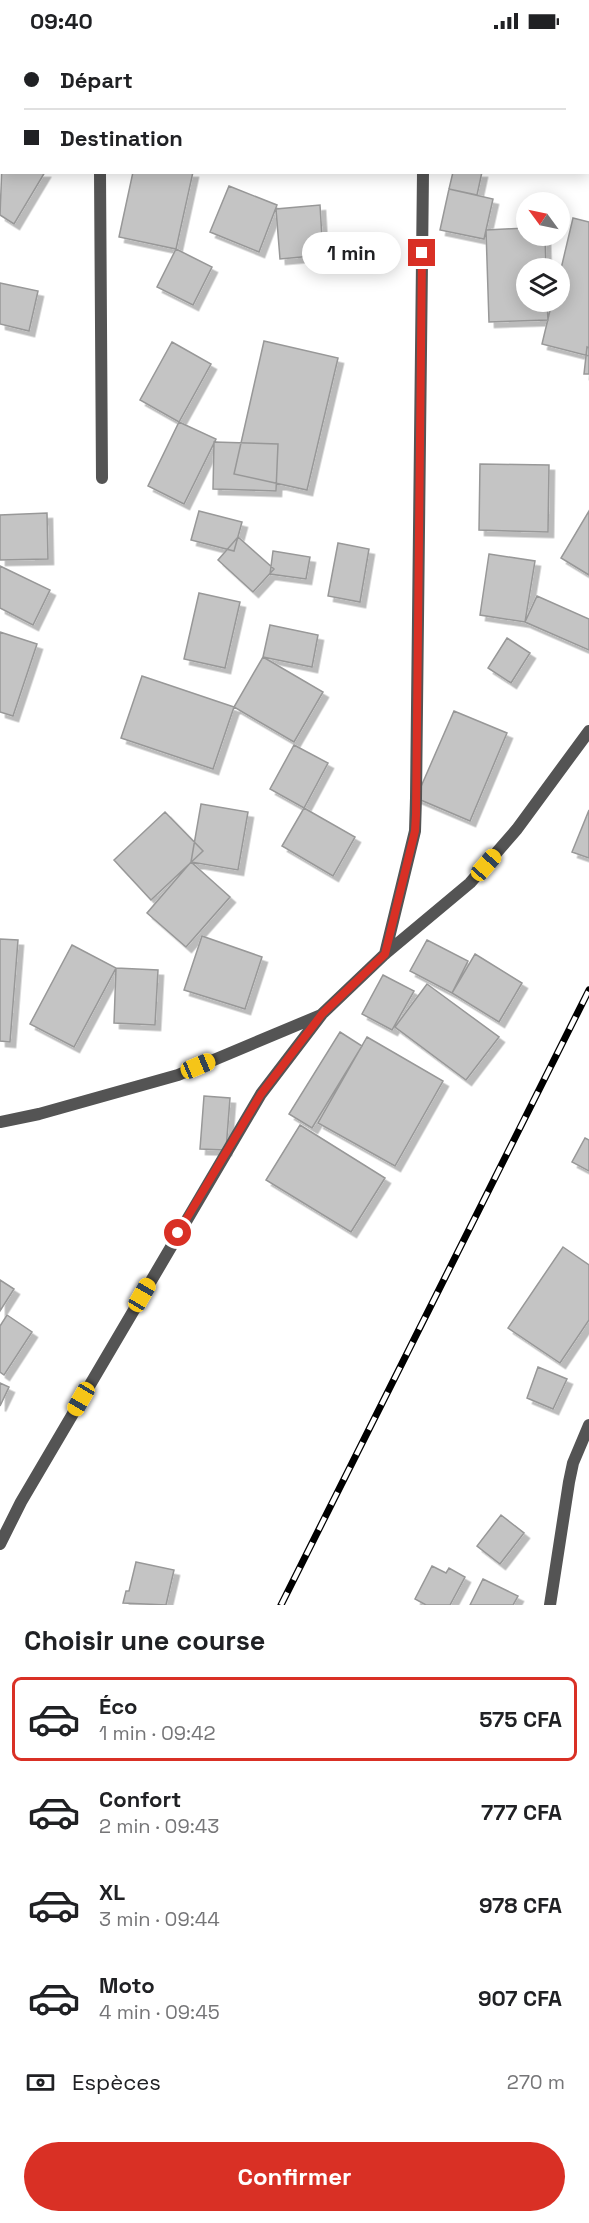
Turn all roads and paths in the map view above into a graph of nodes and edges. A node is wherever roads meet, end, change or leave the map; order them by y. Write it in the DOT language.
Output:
graph roads {
  1 [pos="100,174"];
  2 [pos="423,174"];
  3 [pos="102,478"];
  4 [pos="589,731"];
  5 [pos="385,954"];
  6 [pos="322,1014"];
  7 [pos="0,1122"];
  8 [pos="589,1425"];
  9 [pos="0,1544"];
  10 [pos="550,1605"];
  1 -- 3 [label="street"];
  2 -- 5 [label="street"];
  4 -- 5 [label="street"];
  5 -- 6 [label="street"];
  6 -- 7 [label="street"];
  6 -- 9 [label="street"];
  8 -- 10 [label="street"];
}
